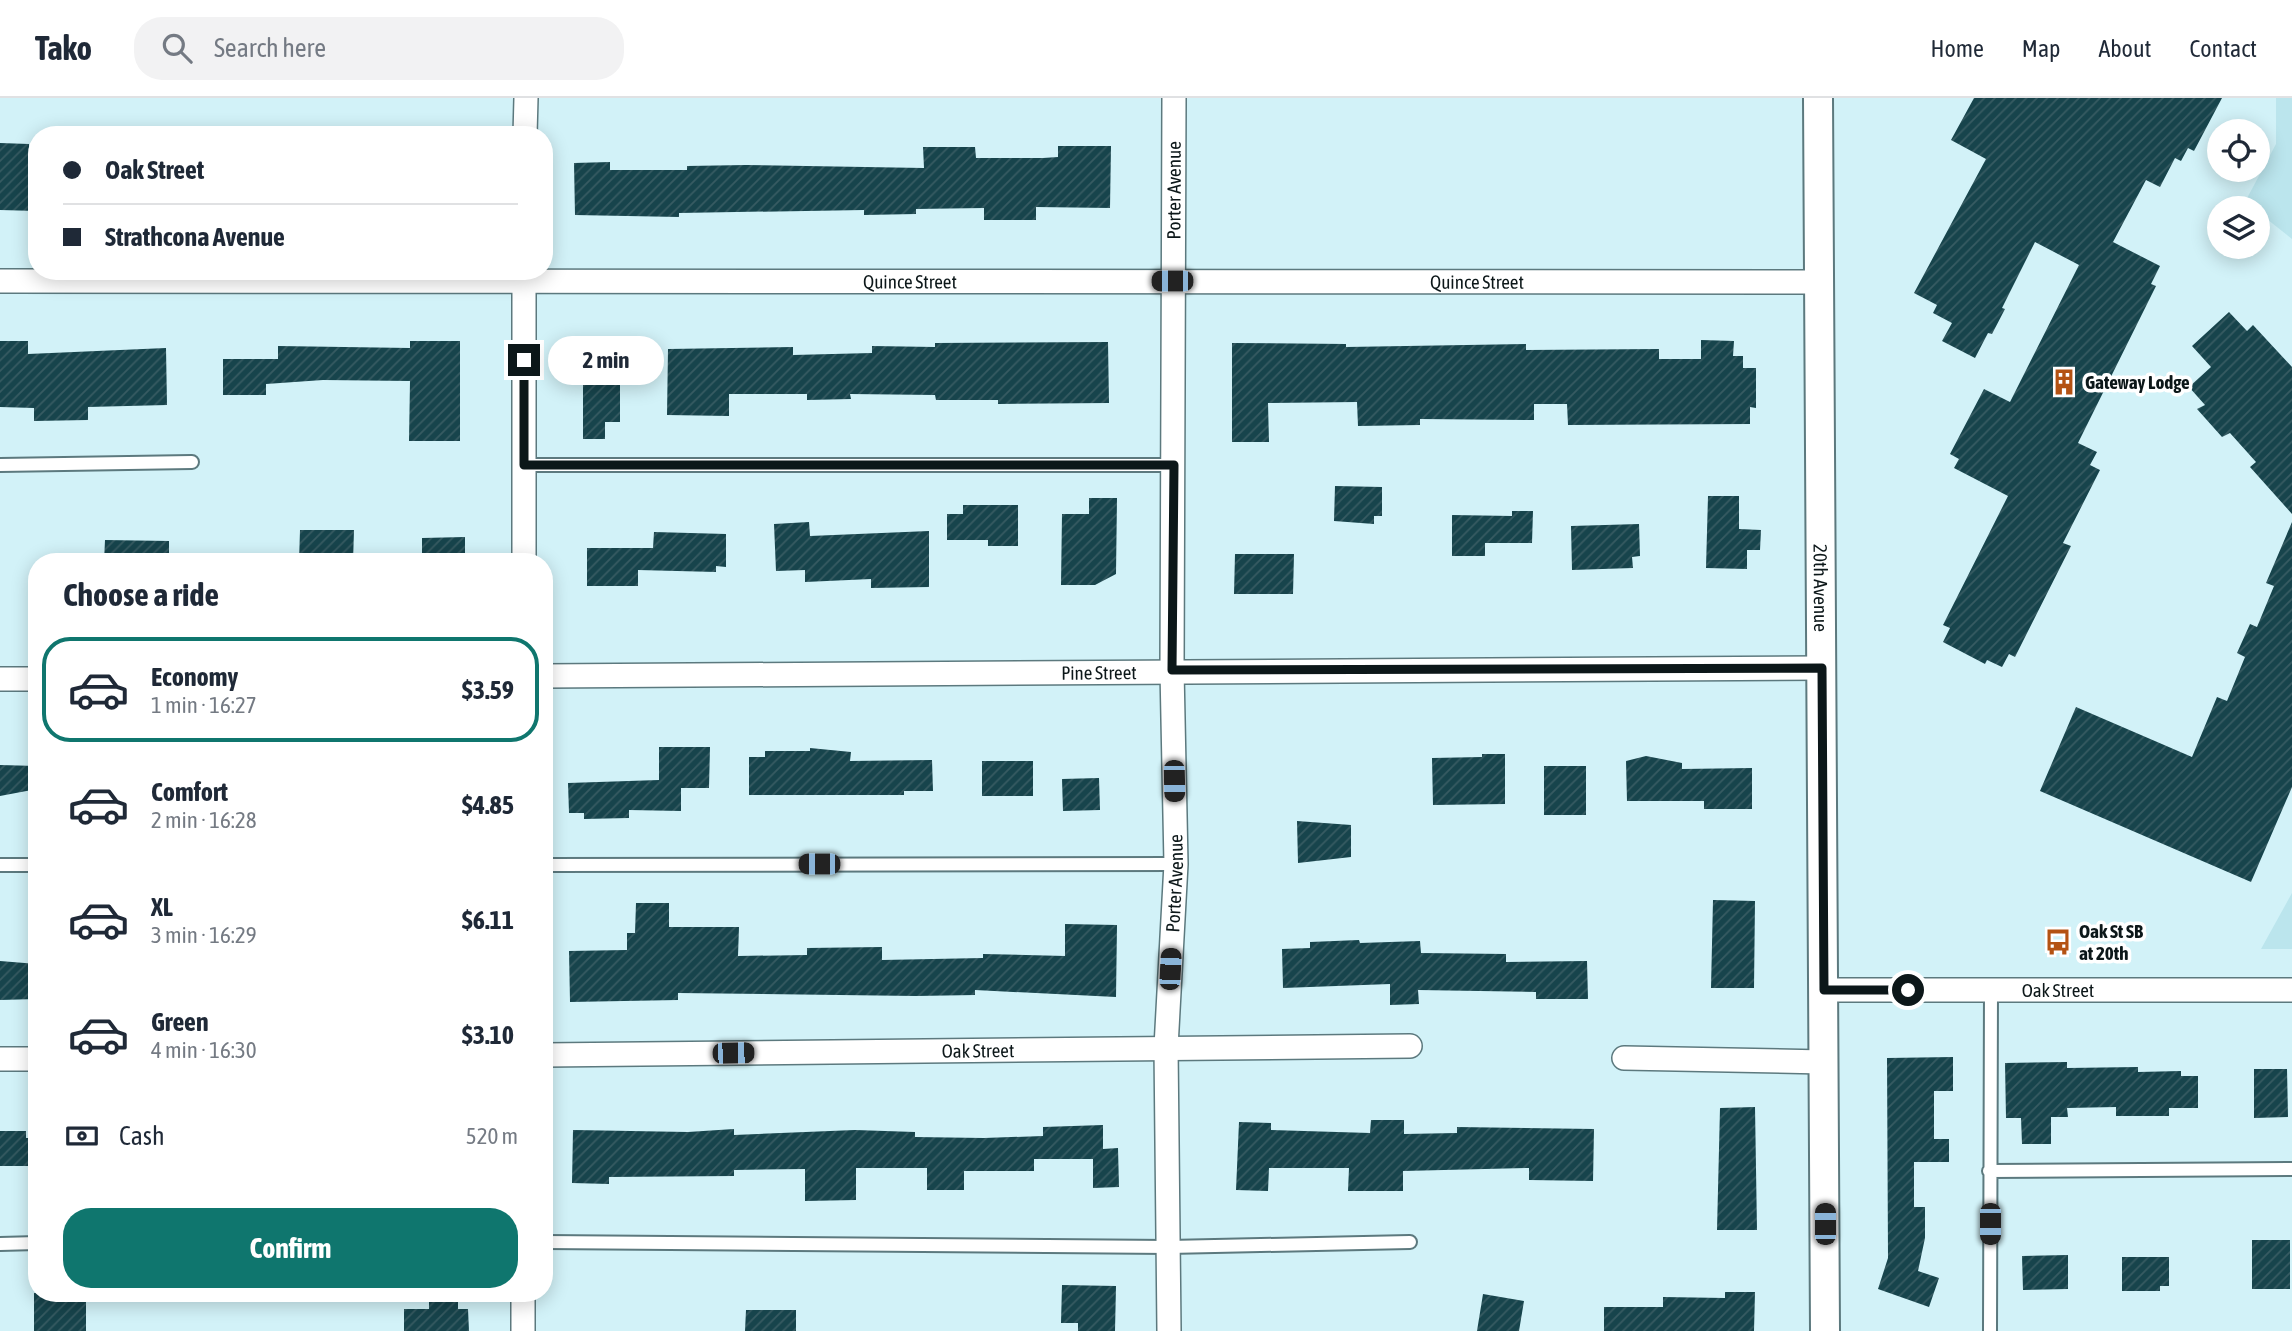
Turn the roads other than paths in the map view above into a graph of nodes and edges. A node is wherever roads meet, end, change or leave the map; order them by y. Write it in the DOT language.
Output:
graph roads {
  1 [pos="526,98"];
  2 [pos="1174,98"];
  3 [pos="1818,98"];
  4 [pos="525,126"];
  5 [pos="553,276"];
  6 [pos="105,280"];
  7 [pos="524,280"];
  8 [pos="0,281"];
  9 [pos="1172,281"];
  10 [pos="1819,282"];
  11 [pos="192,462"];
  12 [pos="0,465"];
  13 [pos="524,465"];
  14 [pos="1174,465"];
  15 [pos="524,553"];
  16 [pos="1822,668"];
  17 [pos="1172,670"];
  18 [pos="553,676"];
  19 [pos="0,679"];
  20 [pos="28,679"];
  21 [pos="1176,864"];
  22 [pos="0,865"];
  23 [pos="28,865"];
  24 [pos="553,865"];
  25 [pos="1824,990"];
  26 [pos="1991,990"];
  27 [pos="2292,990"];
  28 [pos="1410,1046"];
  29 [pos="1166,1047"];
  30 [pos="553,1055"];
  31 [pos="1624,1058"];
  32 [pos="0,1059"];
  33 [pos="28,1059"];
  34 [pos="1824,1062"];
  35 [pos="2292,1169"];
  36 [pos="1989,1171"];
  37 [pos="553,1242"];
  38 [pos="1410,1242"];
  39 [pos="28,1243"];
  40 [pos="0,1244"];
  41 [pos="1169,1247"];
  42 [pos="523,1302"];
  43 [pos="523,1331"];
  44 [pos="1169,1331"];
  45 [pos="1825,1331"];
  46 [pos="1990,1331"];
  1 -- 4 [label="street"];
  2 -- 9 [label="street, Porter Avenue"];
  3 -- 10 [label="street, 20th Avenue"];
  5 -- 9 [label="street, Quince Street"];
  6 -- 8 [label="street, Quince Street"];
  7 -- 13 [label="street"];
  9 -- 10 [label="street, Quince Street"];
  9 -- 14 [label="street, Porter Avenue"];
  10 -- 16 [label="street, 20th Avenue"];
  11 -- 12 [label="lane"];
  13 -- 14 [label="lane"];
  13 -- 15 [label="street"];
  14 -- 17 [label="street, Porter Avenue"];
  16 -- 17 [label="street, Pine Street"];
  16 -- 25 [label="street, 20th Avenue"];
  17 -- 18 [label="street, Pine Street"];
  17 -- 21 [label="street, Porter Avenue"];
  19 -- 20 [label="street"];
  21 -- 24 [label="lane"];
  21 -- 29 [label="street, Porter Avenue"];
  22 -- 23 [label="lane"];
  25 -- 26 [label="street, Oak Street"];
  25 -- 34 [label="street, 20th Avenue"];
  26 -- 27 [label="street, Oak Street"];
  26 -- 36 [label="lane"];
  28 -- 29 [label="street, Oak Street"];
  29 -- 30 [label="street, Oak Street"];
  29 -- 41 [label="street, Porter Avenue"];
  31 -- 34 [label="street"];
  32 -- 33 [label="street"];
  34 -- 45 [label="street, 20th Avenue"];
  35 -- 36 [label="lane"];
  36 -- 46 [label="lane"];
  37 -- 41 [label="lane"];
  38 -- 41 [label="lane"];
  39 -- 40 [label="lane"];
  41 -- 44 [label="street, Porter Avenue"];
  42 -- 43 [label="street"];
}
